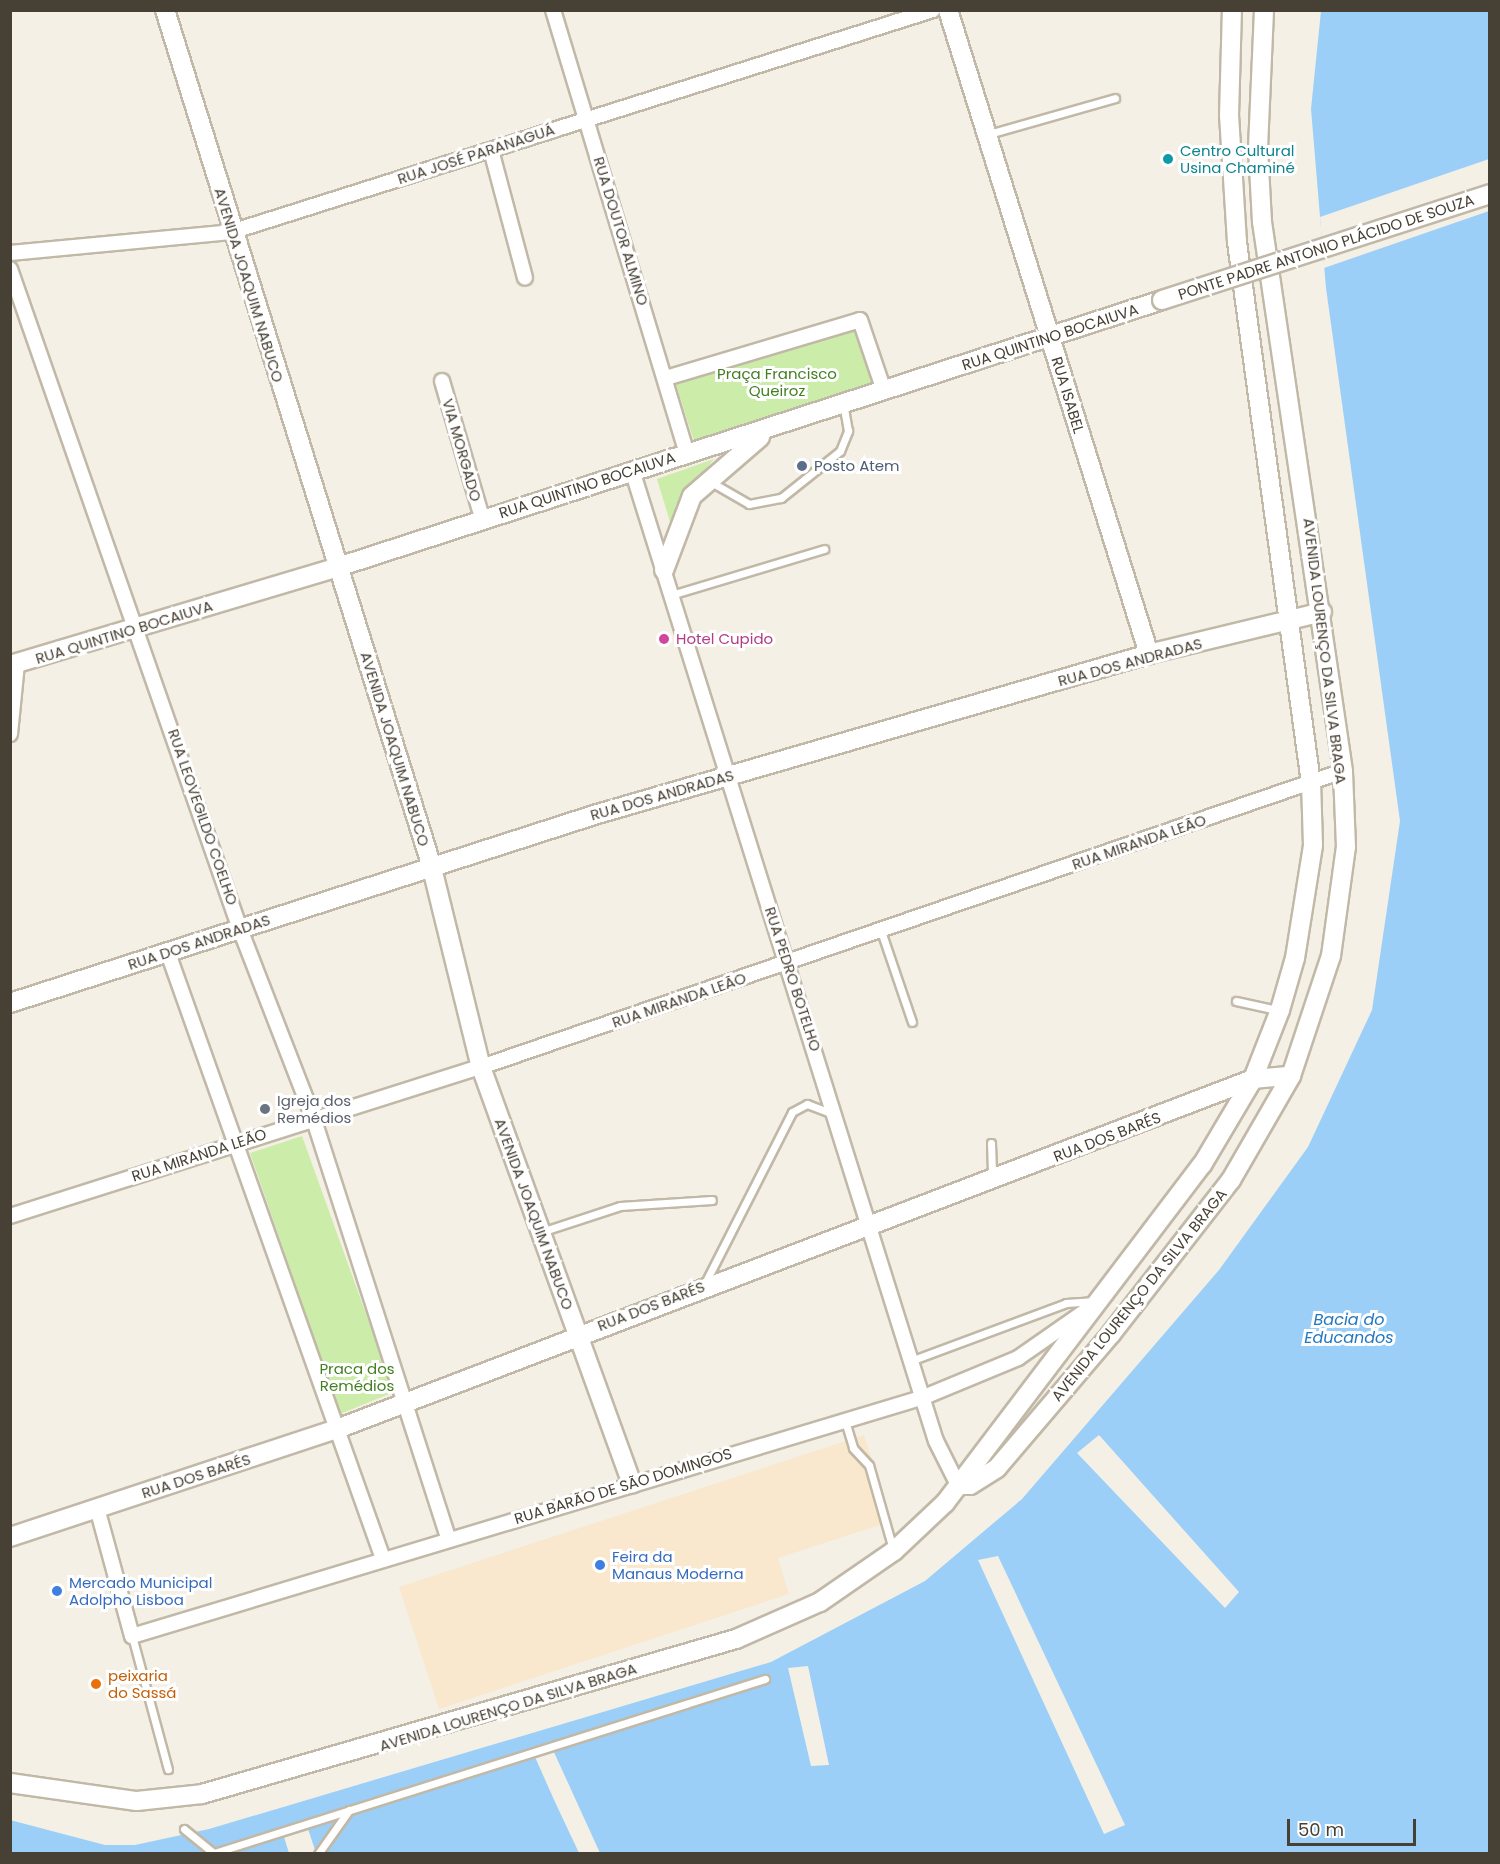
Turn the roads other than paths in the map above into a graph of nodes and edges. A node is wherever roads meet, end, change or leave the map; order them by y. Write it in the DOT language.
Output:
graph roads {
  1 [pos="165,10"];
  2 [pos="553,10"];
  3 [pos="933,10"];
  4 [pos="948,10"];
  5 [pos="1232,10"];
  6 [pos="1264,10"];
  7 [pos="1115,98"];
  8 [pos="585,118"];
  9 [pos="987,135"];
  10 [pos="491,150"];
  11 [pos="1490,194"];
  12 [pos="231,232"];
  13 [pos="10,253"];
  14 [pos="10,269"];
  15 [pos="525,278"];
  16 [pos="1162,300"];
  17 [pos="1050,338"];
  18 [pos="666,378"];
  19 [pos="442,381"];
  20 [pos="885,391"];
  21 [pos="843,404"];
  22 [pos="769,430"];
  23 [pos="687,453"];
  24 [pos="632,470"];
  25 [pos="707,480"];
  26 [pos="482,518"];
  27 [pos="824,549"];
  28 [pos="338,567"];
  29 [pos="663,570"];
  30 [pos="671,595"];
  31 [pos="1322,612"];
  32 [pos="1287,621"];
  33 [pos="139,628"];
  34 [pos="1149,654"];
  35 [pos="14,664"];
  36 [pos="10,734"];
  37 [pos="1343,771"];
  38 [pos="729,775"];
  39 [pos="1311,783"];
  40 [pos="431,864"];
  41 [pos="240,929"];
  42 [pos="881,931"];
  43 [pos="168,953"];
  44 [pos="787,963"];
  45 [pos="1236,1001"];
  46 [pos="10,1003"];
  47 [pos="1280,1010"];
  48 [pos="912,1023"];
  49 [pos="481,1067"];
  50 [pos="1291,1076"];
  51 [pos="1253,1080"];
  52 [pos="836,1115"];
  53 [pos="313,1117"];
  54 [pos="236,1143"];
  55 [pos="991,1143"];
  56 [pos="993,1181"];
  57 [pos="712,1200"];
  58 [pos="10,1216"];
  59 [pos="872,1228"];
  60 [pos="541,1232"];
  61 [pos="704,1285"];
  62 [pos="1097,1301"];
  63 [pos="578,1334"];
  64 [pos="913,1360"];
  65 [pos="924,1397"];
  66 [pos="407,1402"];
  67 [pos="844,1419"];
  68 [pos="337,1429"];
  69 [pos="632,1484"];
  70 [pos="958,1485"];
  71 [pos="98,1508"];
  72 [pos="10,1537"];
  73 [pos="448,1537"];
  74 [pos="894,1551"];
  75 [pos="382,1557"];
  76 [pos="132,1636"];
  77 [pos="765,1679"];
  78 [pos="168,1769"];
  79 [pos="10,1783"];
  80 [pos="350,1809"];
  81 [pos="184,1829"];
  82 [pos="214,1853"];
  83 [pos="318,1854"];
  1 -- 12 [label="street, AVENIDA JOAQUIM NABUCO"];
  2 -- 8 [label="street, RUA DOUTOR ALMINO"];
  3 -- 8 [label="street, RUA JOSÉ PARANAGUÁ"];
  4 -- 9 [label="street, RUA ISABEL"];
  5 -- 32 [label="street, AVENIDA LOURENÇO DA SILVA BRAGA"];
  6 -- 31 [label="street, AVENIDA LOURENÇO DA SILVA BRAGA"];
  7 -- 9 [label="lane"];
  8 -- 10 [label="street, RUA JOSÉ PARANAGUÁ"];
  8 -- 18 [label="street, RUA DOUTOR ALMINO"];
  9 -- 17 [label="street, RUA ISABEL"];
  10 -- 12 [label="street, RUA JOSÉ PARANAGUÁ"];
  10 -- 15 [label="street"];
  11 -- 16 [label="street, PONTE PADRE ANTONIO PLÁCIDO DE SOUZA, bridge"];
  12 -- 13 [label="street, RUA JOSÉ PARANAGUÁ"];
  12 -- 28 [label="street, AVENIDA JOAQUIM NABUCO"];
  14 -- 33 [label="street, RUA LEOVEGILDO COELHO"];
  16 -- 17 [label="street, RUA QUINTINO BOCAIUVA"];
  17 -- 20 [label="street, RUA QUINTINO BOCAIUVA"];
  17 -- 34 [label="street, RUA ISABEL"];
  18 -- 20 [label="street"];
  18 -- 23 [label="street, RUA DOUTOR ALMINO"];
  19 -- 26 [label="street, VIA MORGADO"];
  20 -- 21 [label="street, RUA QUINTINO BOCAIUVA"];
  21 -- 22 [label="street, RUA QUINTINO BOCAIUVA"];
  21 -- 25 [label="lane"];
  22 -- 23 [label="street, RUA QUINTINO BOCAIUVA"];
  22 -- 25 [label="street"];
  23 -- 24 [label="street, RUA QUINTINO BOCAIUVA"];
  24 -- 26 [label="street, RUA QUINTINO BOCAIUVA"];
  24 -- 29 [label="street, RUA PEDRO BOTELHO"];
  25 -- 29 [label="street"];
  26 -- 28 [label="street, RUA QUINTINO BOCAIUVA"];
  27 -- 30 [label="lane"];
  28 -- 33 [label="street, RUA QUINTINO BOCAIUVA"];
  28 -- 40 [label="street, AVENIDA JOAQUIM NABUCO"];
  29 -- 30 [label="street, RUA PEDRO BOTELHO"];
  30 -- 38 [label="street, RUA PEDRO BOTELHO"];
  31 -- 32 [label="street, RUA DOS ANDRADAS"];
  31 -- 37 [label="street, AVENIDA LOURENÇO DA SILVA BRAGA"];
  32 -- 34 [label="street, RUA DOS ANDRADAS"];
  32 -- 39 [label="street, AVENIDA LOURENÇO DA SILVA BRAGA"];
  33 -- 35 [label="street, RUA QUINTINO BOCAIUVA"];
  33 -- 41 [label="street, RUA LEOVEGILDO COELHO"];
  34 -- 38 [label="street, RUA DOS ANDRADAS"];
  35 -- 36 [label="street"];
  37 -- 39 [label="street, RUA MIRANDA LEÃO"];
  37 -- 50 [label="street, AVENIDA LOURENÇO DA SILVA BRAGA"];
  38 -- 40 [label="street, RUA DOS ANDRADAS"];
  38 -- 44 [label="street, RUA PEDRO BOTELHO"];
  39 -- 42 [label="street, RUA MIRANDA LEÃO"];
  39 -- 47 [label="street, AVENIDA LOURENÇO DA SILVA BRAGA"];
  40 -- 41 [label="street, RUA DOS ANDRADAS"];
  40 -- 49 [label="street, AVENIDA JOAQUIM NABUCO"];
  41 -- 43 [label="street, RUA DOS ANDRADAS"];
  41 -- 53 [label="street, RUA LEOVEGILDO COELHO"];
  42 -- 44 [label="street, RUA MIRANDA LEÃO"];
  42 -- 48 [label="lane"];
  43 -- 46 [label="street, RUA DOS ANDRADAS"];
  43 -- 54 [label="street"];
  44 -- 49 [label="street, RUA MIRANDA LEÃO"];
  44 -- 52 [label="street, RUA PEDRO BOTELHO"];
  45 -- 47 [label="lane"];
  47 -- 51 [label="street, AVENIDA LOURENÇO DA SILVA BRAGA"];
  49 -- 53 [label="street, RUA MIRANDA LEÃO"];
  49 -- 60 [label="street, AVENIDA JOAQUIM NABUCO"];
  50 -- 51 [label="street, RUA DOS BARÉS"];
  50 -- 70 [label="street, AVENIDA LOURENÇO DA SILVA BRAGA"];
  51 -- 56 [label="street, RUA DOS BARÉS"];
  51 -- 62 [label="street, AVENIDA LOURENÇO DA SILVA BRAGA"];
  52 -- 59 [label="street, RUA PEDRO BOTELHO"];
  52 -- 61 [label="lane"];
  53 -- 54 [label="street, RUA MIRANDA LEÃO"];
  53 -- 66 [label="street, RUA LEOVEGILDO COELHO"];
  54 -- 58 [label="street, RUA MIRANDA LEÃO"];
  54 -- 68 [label="street"];
  55 -- 56 [label="lane"];
  56 -- 59 [label="street, RUA DOS BARÉS"];
  57 -- 60 [label="lane"];
  59 -- 61 [label="street, RUA DOS BARÉS"];
  59 -- 64 [label="street, RUA PEDRO BOTELHO"];
  60 -- 63 [label="street, AVENIDA JOAQUIM NABUCO"];
  61 -- 63 [label="street, RUA DOS BARÉS"];
  62 -- 64 [label="lane"];
  62 -- 65 [label="street, RUA BARÃO DE SÃO DOMINGOS"];
  62 -- 70 [label="street, AVENIDA LOURENÇO DA SILVA BRAGA"];
  63 -- 66 [label="street, RUA DOS BARÉS"];
  63 -- 69 [label="street, AVENIDA JOAQUIM NABUCO"];
  64 -- 65 [label="street, RUA PEDRO BOTELHO"];
  65 -- 67 [label="street, RUA BARÃO DE SÃO DOMINGOS"];
  65 -- 70 [label="street, RUA PEDRO BOTELHO"];
  66 -- 68 [label="street, RUA DOS BARÉS"];
  66 -- 73 [label="street, RUA LEOVEGILDO COELHO"];
  67 -- 69 [label="street, RUA BARÃO DE SÃO DOMINGOS"];
  67 -- 74 [label="lane"];
  68 -- 71 [label="street, RUA DOS BARÉS"];
  68 -- 75 [label="street"];
  69 -- 73 [label="street, RUA BARÃO DE SÃO DOMINGOS"];
  70 -- 74 [label="street, AVENIDA LOURENÇO DA SILVA BRAGA"];
  71 -- 72 [label="street, RUA DOS BARÉS"];
  71 -- 76 [label="street"];
  73 -- 75 [label="street, RUA BARÃO DE SÃO DOMINGOS"];
  74 -- 79 [label="street, AVENIDA LOURENÇO DA SILVA BRAGA"];
  75 -- 76 [label="street, RUA BARÃO DE SÃO DOMINGOS"];
  76 -- 78 [label="lane"];
  77 -- 80 [label="lane"];
  80 -- 82 [label="lane"];
  80 -- 83 [label="lane"];
  81 -- 82 [label="lane"];
}
